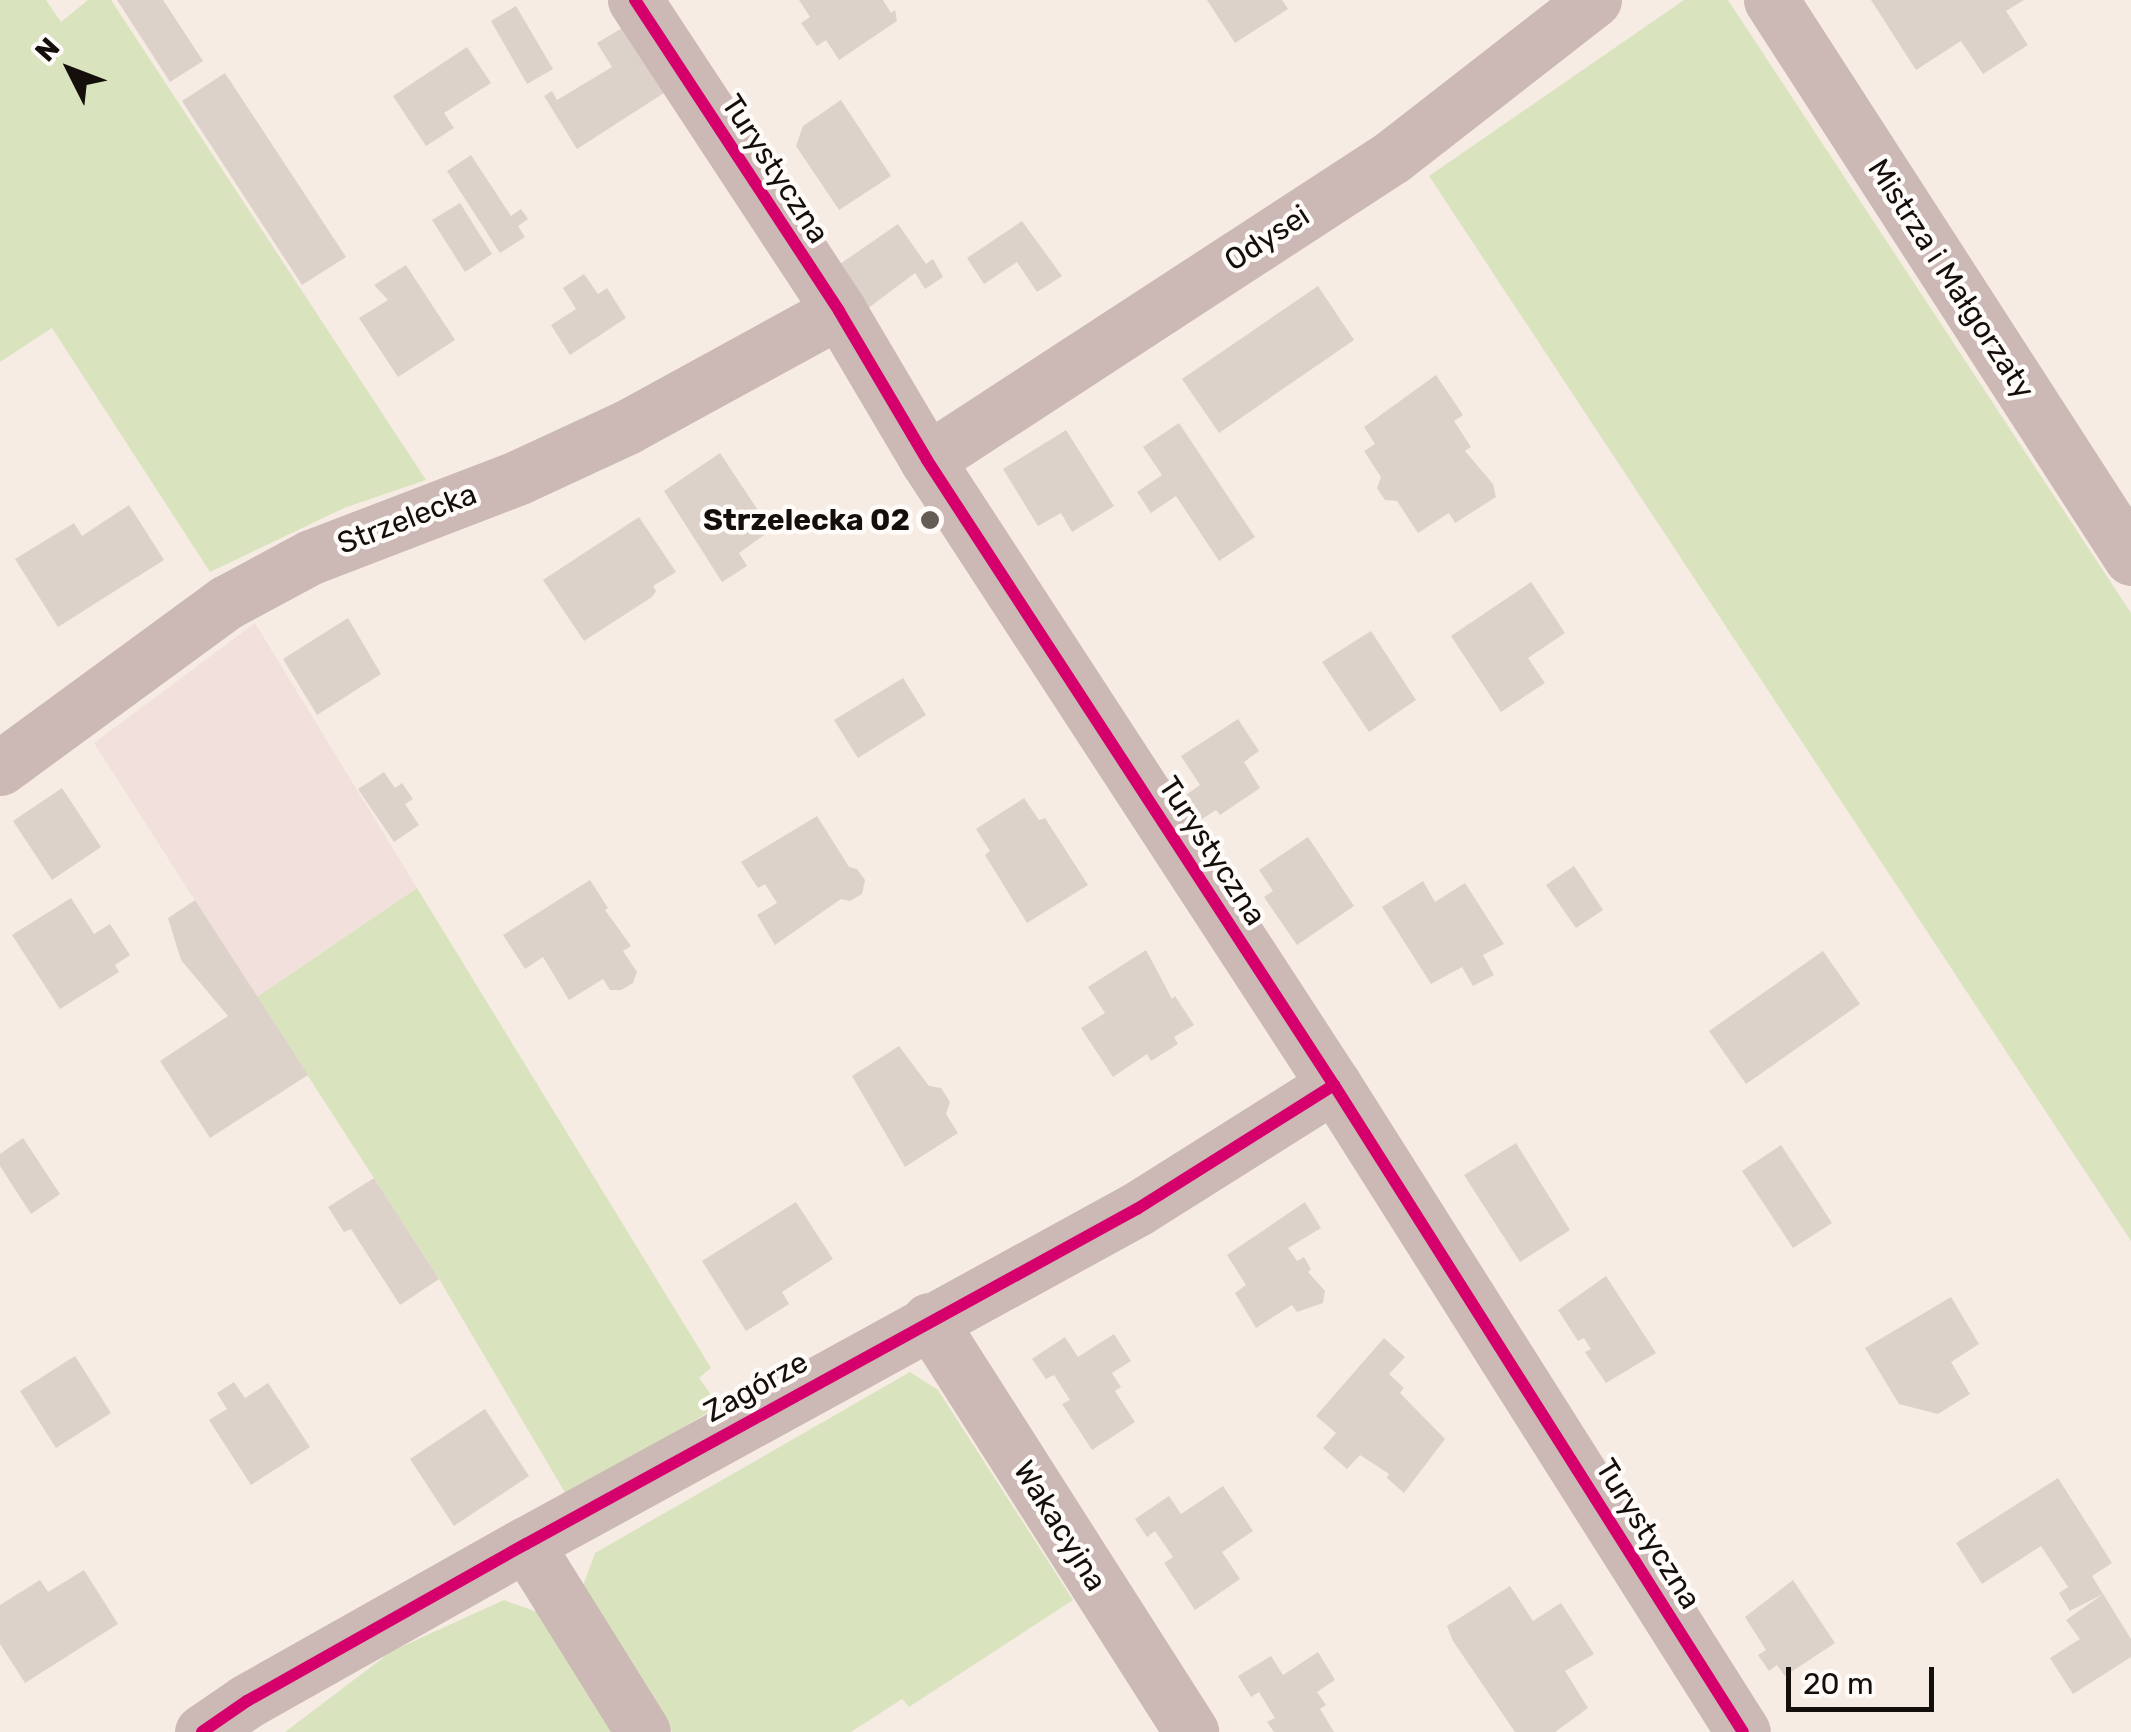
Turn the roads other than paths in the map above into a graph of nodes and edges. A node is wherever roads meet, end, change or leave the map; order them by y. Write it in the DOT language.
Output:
graph roads {
  1 [pos="635,0"];
  2 [pos="1770,0"];
  3 [pos="1581,3"];
  4 [pos="839,312"];
  5 [pos="927,460"];
  6 [pos="2131,558"];
  7 [pos="0,768"];
  8 [pos="1334,1085"];
  9 [pos="930,1320"];
  10 [pos="526,1544"];
  11 [pos="202,1732"];
  12 [pos="643,1732"];
  13 [pos="1192,1732"];
  14 [pos="1744,1732"];
  1 -- 4 [label="street, Turystyczna"];
  2 -- 6 [label="street, Mistrza i Małgorzaty"];
  3 -- 5 [label="street, Odysei"];
  4 -- 5 [label="street, Turystyczna"];
  4 -- 7 [label="street, Strzelecka"];
  5 -- 8 [label="street, Turystyczna"];
  8 -- 9 [label="street, Zagórze"];
  8 -- 14 [label="street, Turystyczna"];
  9 -- 10 [label="street, Zagórze"];
  9 -- 13 [label="street, Wakacyjna"];
  10 -- 11 [label="street, Zagórze"];
  10 -- 12 [label="street"];
}
